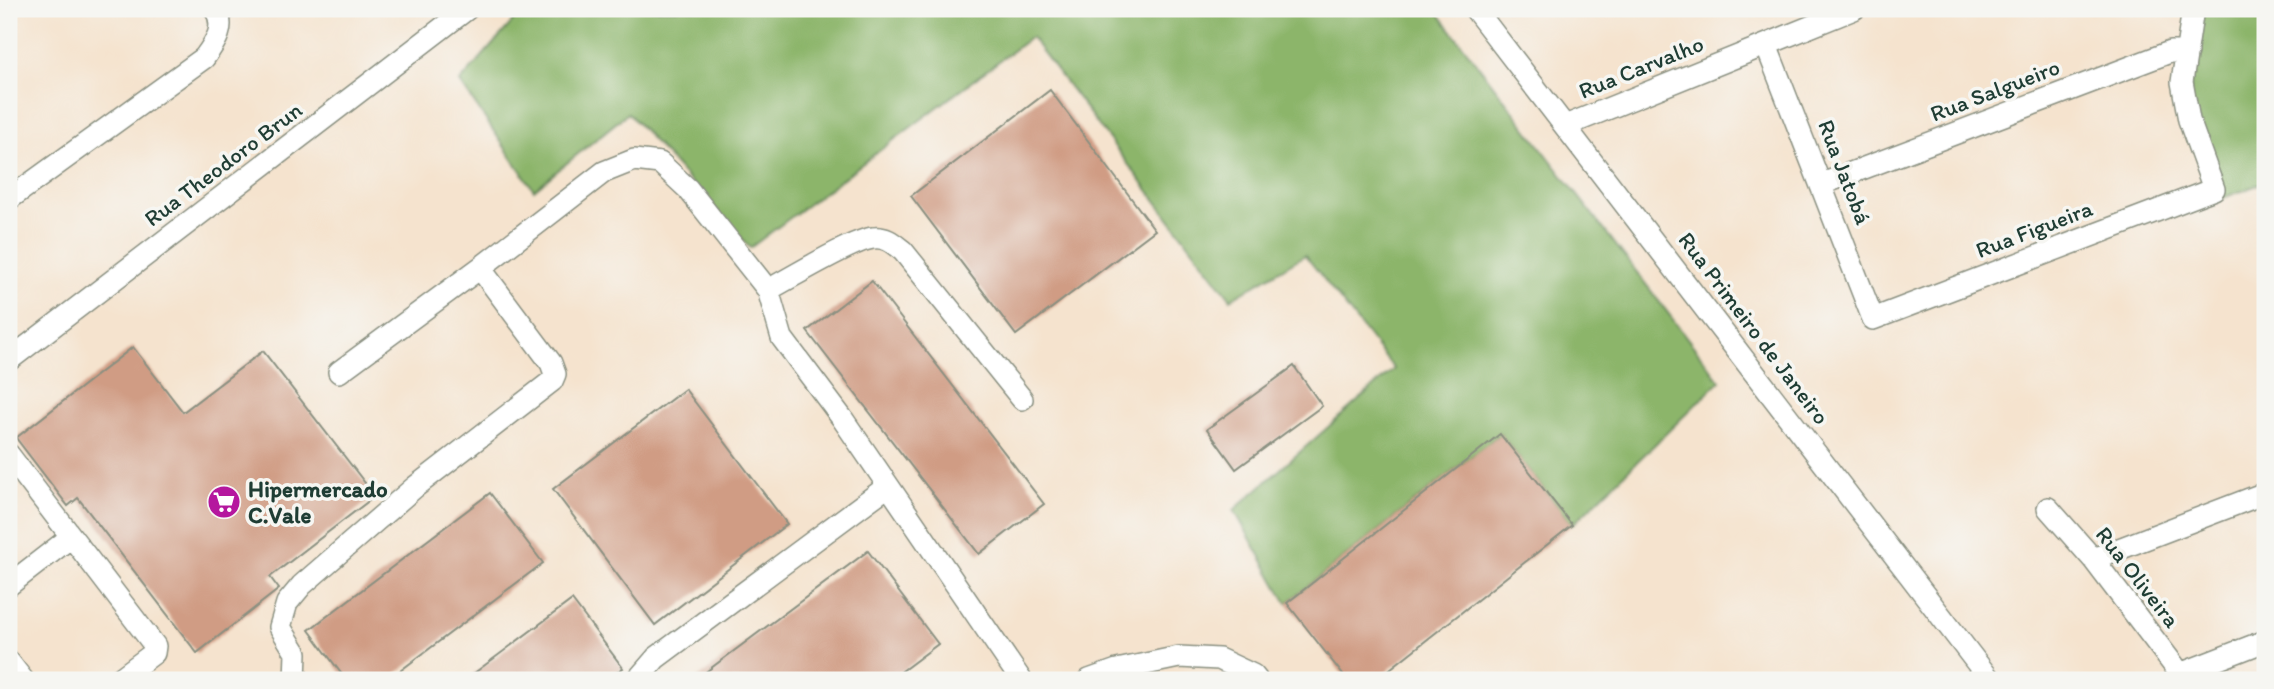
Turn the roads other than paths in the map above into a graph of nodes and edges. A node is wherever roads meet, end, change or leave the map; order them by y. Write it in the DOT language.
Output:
graph roads {
  1 [pos="215,9"];
  2 [pos="467,9"];
  3 [pos="1475,9"];
  4 [pos="1854,9"];
  5 [pos="2193,9"];
  6 [pos="1766,45"];
  7 [pos="2187,52"];
  8 [pos="1565,126"];
  9 [pos="1822,184"];
  10 [pos="9,198"];
  11 [pos="481,268"];
  12 [pos="768,290"];
  13 [pos="1873,319"];
  14 [pos="9,360"];
  15 [pos="340,372"];
  16 [pos="1022,399"];
  17 [pos="9,454"];
  18 [pos="888,486"];
  19 [pos="2265,493"];
  20 [pos="2048,508"];
  21 [pos="71,537"];
  22 [pos="2093,559"];
  23 [pos="9,585"];
  24 [pos="2265,641"];
  25 [pos="9,662"];
  26 [pos="2182,677"];
  27 [pos="23,680"];
  28 [pos="118,680"];
  29 [pos="295,680"];
  30 [pos="638,680"];
  31 [pos="1021,680"];
  32 [pos="1089,680"];
  33 [pos="1257,680"];
  34 [pos="1990,680"];
  1 -- 10 [label="street"];
  2 -- 14 [label="street, Rua Theodoro Brun"];
  3 -- 8 [label="street, Rua Primeiro de Janeiro"];
  4 -- 6 [label="street, Rua Carvalho"];
  5 -- 7 [label="street"];
  6 -- 8 [label="street, Rua Carvalho"];
  6 -- 9 [label="street, Rua Jatobá"];
  7 -- 9 [label="street, Rua Salgueiro"];
  7 -- 13 [label="street, Rua Figueira"];
  8 -- 34 [label="street, Rua Primeiro de Janeiro"];
  9 -- 13 [label="street, Rua Jatobá"];
  11 -- 12 [label="street"];
  11 -- 15 [label="street"];
  11 -- 29 [label="street"];
  12 -- 16 [label="street"];
  12 -- 18 [label="street"];
  17 -- 21 [label="street"];
  18 -- 30 [label="street"];
  18 -- 31 [label="street"];
  19 -- 22 [label="street"];
  20 -- 22 [label="street, Rua Oliveira"];
  21 -- 23 [label="street"];
  21 -- 28 [label="street"];
  22 -- 26 [label="street, Rua Oliveira"];
  24 -- 26 [label="street"];
  25 -- 27 [label="street"];
  32 -- 33 [label="street"];
}
